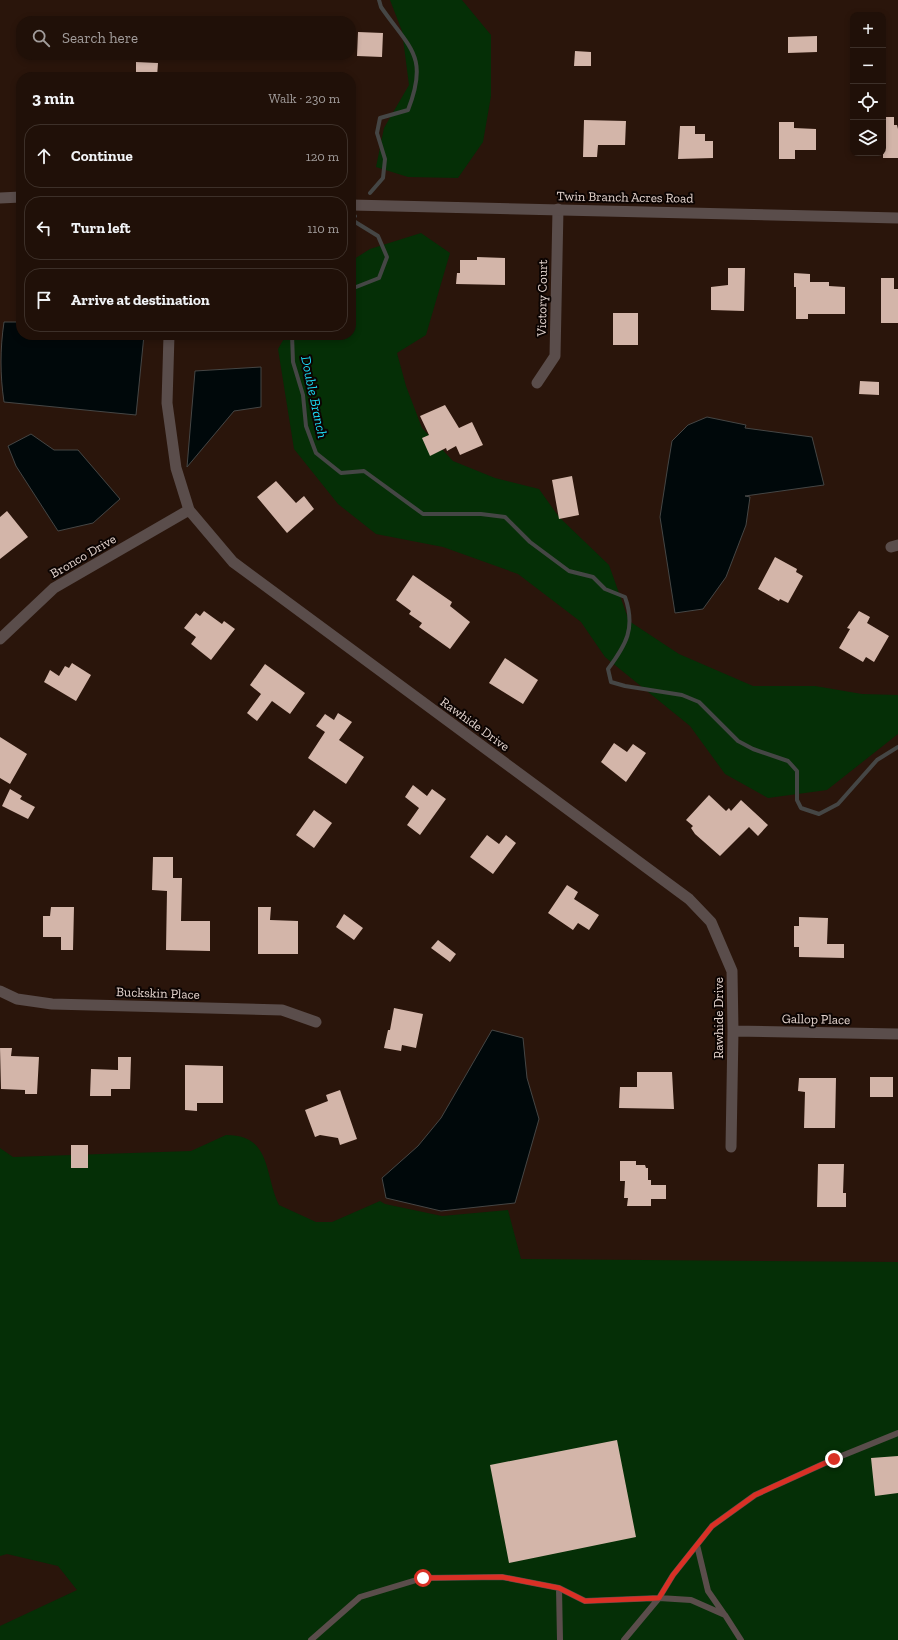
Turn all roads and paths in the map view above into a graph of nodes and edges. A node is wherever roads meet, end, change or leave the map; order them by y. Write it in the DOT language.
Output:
graph roads {
  1 [pos="16,197"];
  2 [pos="0,198"];
  3 [pos="356,205"];
  4 [pos="558,209"];
  5 [pos="898,218"];
  6 [pos="169,340"];
  7 [pos="537,383"];
  8 [pos="189,510"];
  9 [pos="0,639"];
  10 [pos="0,991"];
  11 [pos="316,1022"];
  12 [pos="733,1031"];
  13 [pos="898,1034"];
  14 [pos="731,1147"];
  15 [pos="898,1433"];
  16 [pos="697,1545"];
  17 [pos="559,1588"];
  18 [pos="659,1598"];
  19 [pos="725,1616"];
  20 [pos="310,1640"];
  21 [pos="560,1640"];
  22 [pos="624,1640"];
  23 [pos="741,1640"];
  1 -- 2 [label="street"];
  3 -- 4 [label="street, Twin Branch Acres Road"];
  4 -- 5 [label="street, Twin Branch Acres Road"];
  4 -- 7 [label="street, Victory Court"];
  6 -- 8 [label="street, Rawhide Drive"];
  8 -- 9 [label="street, Bronco Drive"];
  8 -- 12 [label="street, Rawhide Drive"];
  10 -- 11 [label="street, Buckskin Place"];
  12 -- 13 [label="street, Gallop Place"];
  12 -- 14 [label="street, Rawhide Drive"];
  15 -- 16 [label="lane"];
  16 -- 18 [label="lane"];
  16 -- 19 [label="lane"];
  17 -- 18 [label="lane"];
  17 -- 20 [label="lane"];
  17 -- 21 [label="lane"];
  18 -- 19 [label="lane"];
  18 -- 22 [label="lane"];
  19 -- 23 [label="lane"];
}
